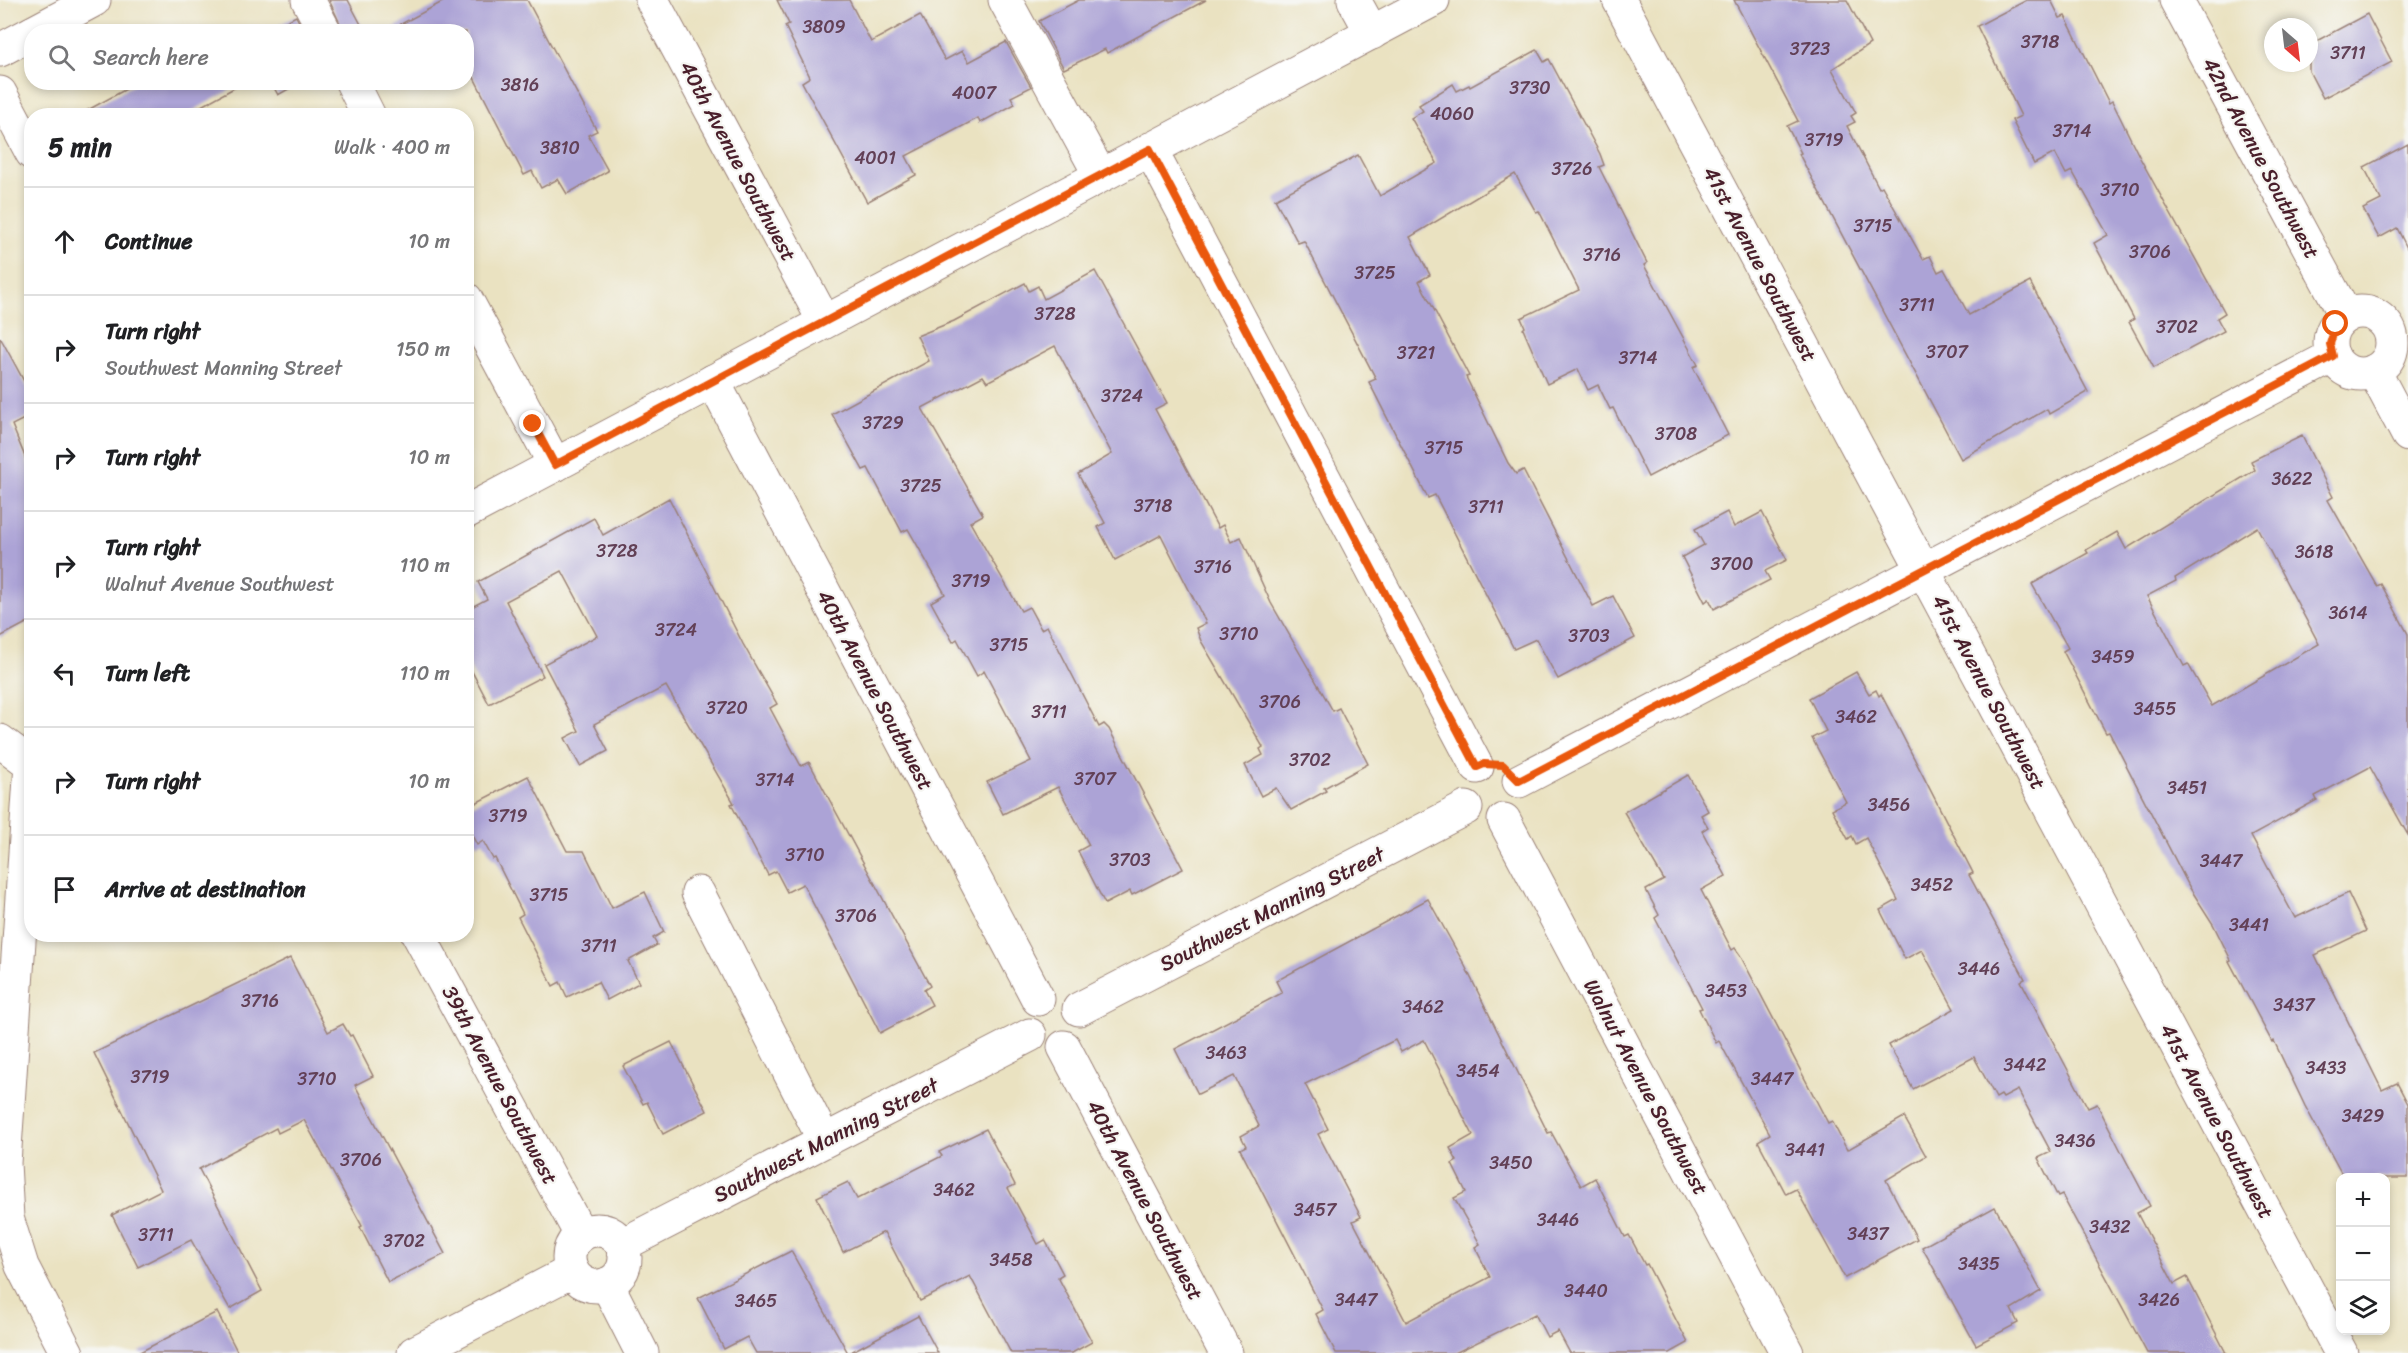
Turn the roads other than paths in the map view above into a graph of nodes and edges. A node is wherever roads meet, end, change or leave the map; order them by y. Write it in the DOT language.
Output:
graph roads {
  1 [pos="94,0"];
  2 [pos="308,0"];
  3 [pos="652,0"];
  4 [pos="1005,0"];
  5 [pos="1354,0"];
  6 [pos="1433,0"];
  7 [pos="1619,0"];
  8 [pos="2176,0"];
  9 [pos="48,24"];
  10 [pos="321,24"];
  11 [pos="1372,33"];
  12 [pos="24,37"];
  13 [pos="0,50"];
  14 [pos="356,90"];
  15 [pos="0,93"];
  16 [pos="365,108"];
  17 [pos="24,138"];
  18 [pos="1150,149"];
  19 [pos="1100,175"];
  20 [pos="474,314"];
  21 [pos="2346,316"];
  22 [pos="824,321"];
  23 [pos="2398,323"];
  24 [pos="2333,356"];
  25 [pos="2374,371"];
  26 [pos="713,381"];
  27 [pos="2408,435"];
  28 [pos="555,465"];
  29 [pos="474,508"];
  30 [pos="1923,570"];
  31 [pos="0,741"];
  32 [pos="24,759"];
  33 [pos="1477,767"];
  34 [pos="1519,781"];
  35 [pos="1466,808"];
  36 [pos="1504,820"];
  37 [pos="24,870"];
  38 [pos="698,893"];
  39 [pos="422,942"];
  40 [pos="1038,999"];
  41 [pos="1079,1009"];
  42 [pos="1029,1035"];
  43 [pos="1064,1047"];
  44 [pos="824,1140"];
  45 [pos="581,1235"];
  46 [pos="622,1245"];
  47 [pos="572,1271"];
  48 [pos="607,1284"];
  49 [pos="67,1353"];
  50 [pos="414,1353"];
  51 [pos="642,1353"];
  52 [pos="1226,1353"];
  53 [pos="1787,1353"];
  54 [pos="2341,1353"];
  1 -- 9 [label="street"];
  2 -- 10 [label="street"];
  3 -- 22 [label="street, 40th Avenue Southwest"];
  4 -- 19 [label="street"];
  5 -- 11 [label="street"];
  6 -- 11 [label="street"];
  7 -- 30 [label="street, 41st Avenue Southwest"];
  8 -- 21 [label="street, 42nd Avenue Southwest"];
  11 -- 18 [label="street"];
  12 -- 13 [label="street"];
  14 -- 16 [label="street"];
  15 -- 17 [label="street"];
  18 -- 19 [label="street"];
  18 -- 33 [label="street"];
  19 -- 22 [label="street"];
  20 -- 28 [label="street"];
  21 -- 23 [label="street"];
  21 -- 24 [label="street"];
  22 -- 26 [label="street"];
  23 -- 25 [label="street"];
  24 -- 25 [label="street"];
  24 -- 30 [label="street"];
  25 -- 27 [label="street"];
  26 -- 28 [label="street"];
  26 -- 40 [label="street, 40th Avenue Southwest"];
  28 -- 29 [label="street"];
  30 -- 34 [label="street"];
  30 -- 54 [label="street, 41st Avenue Southwest"];
  31 -- 32 [label="street"];
  33 -- 34 [label="street"];
  33 -- 35 [label="street"];
  34 -- 36 [label="street"];
  35 -- 36 [label="street"];
  35 -- 41 [label="street, Southwest Manning Street"];
  36 -- 53 [label="street, Walnut Avenue Southwest"];
  37 -- 49 [label="street"];
  38 -- 44 [label="street"];
  39 -- 45 [label="street, 39th Avenue Southwest"];
  40 -- 41 [label="street"];
  40 -- 42 [label="street"];
  41 -- 43 [label="street"];
  42 -- 43 [label="street"];
  42 -- 44 [label="street, Southwest Manning Street"];
  43 -- 52 [label="street, 40th Avenue Southwest"];
  44 -- 46 [label="street, Southwest Manning Street"];
  45 -- 46 [label="street"];
  45 -- 47 [label="street"];
  46 -- 48 [label="street"];
  47 -- 48 [label="street"];
  47 -- 50 [label="street"];
  48 -- 51 [label="street"];
}
